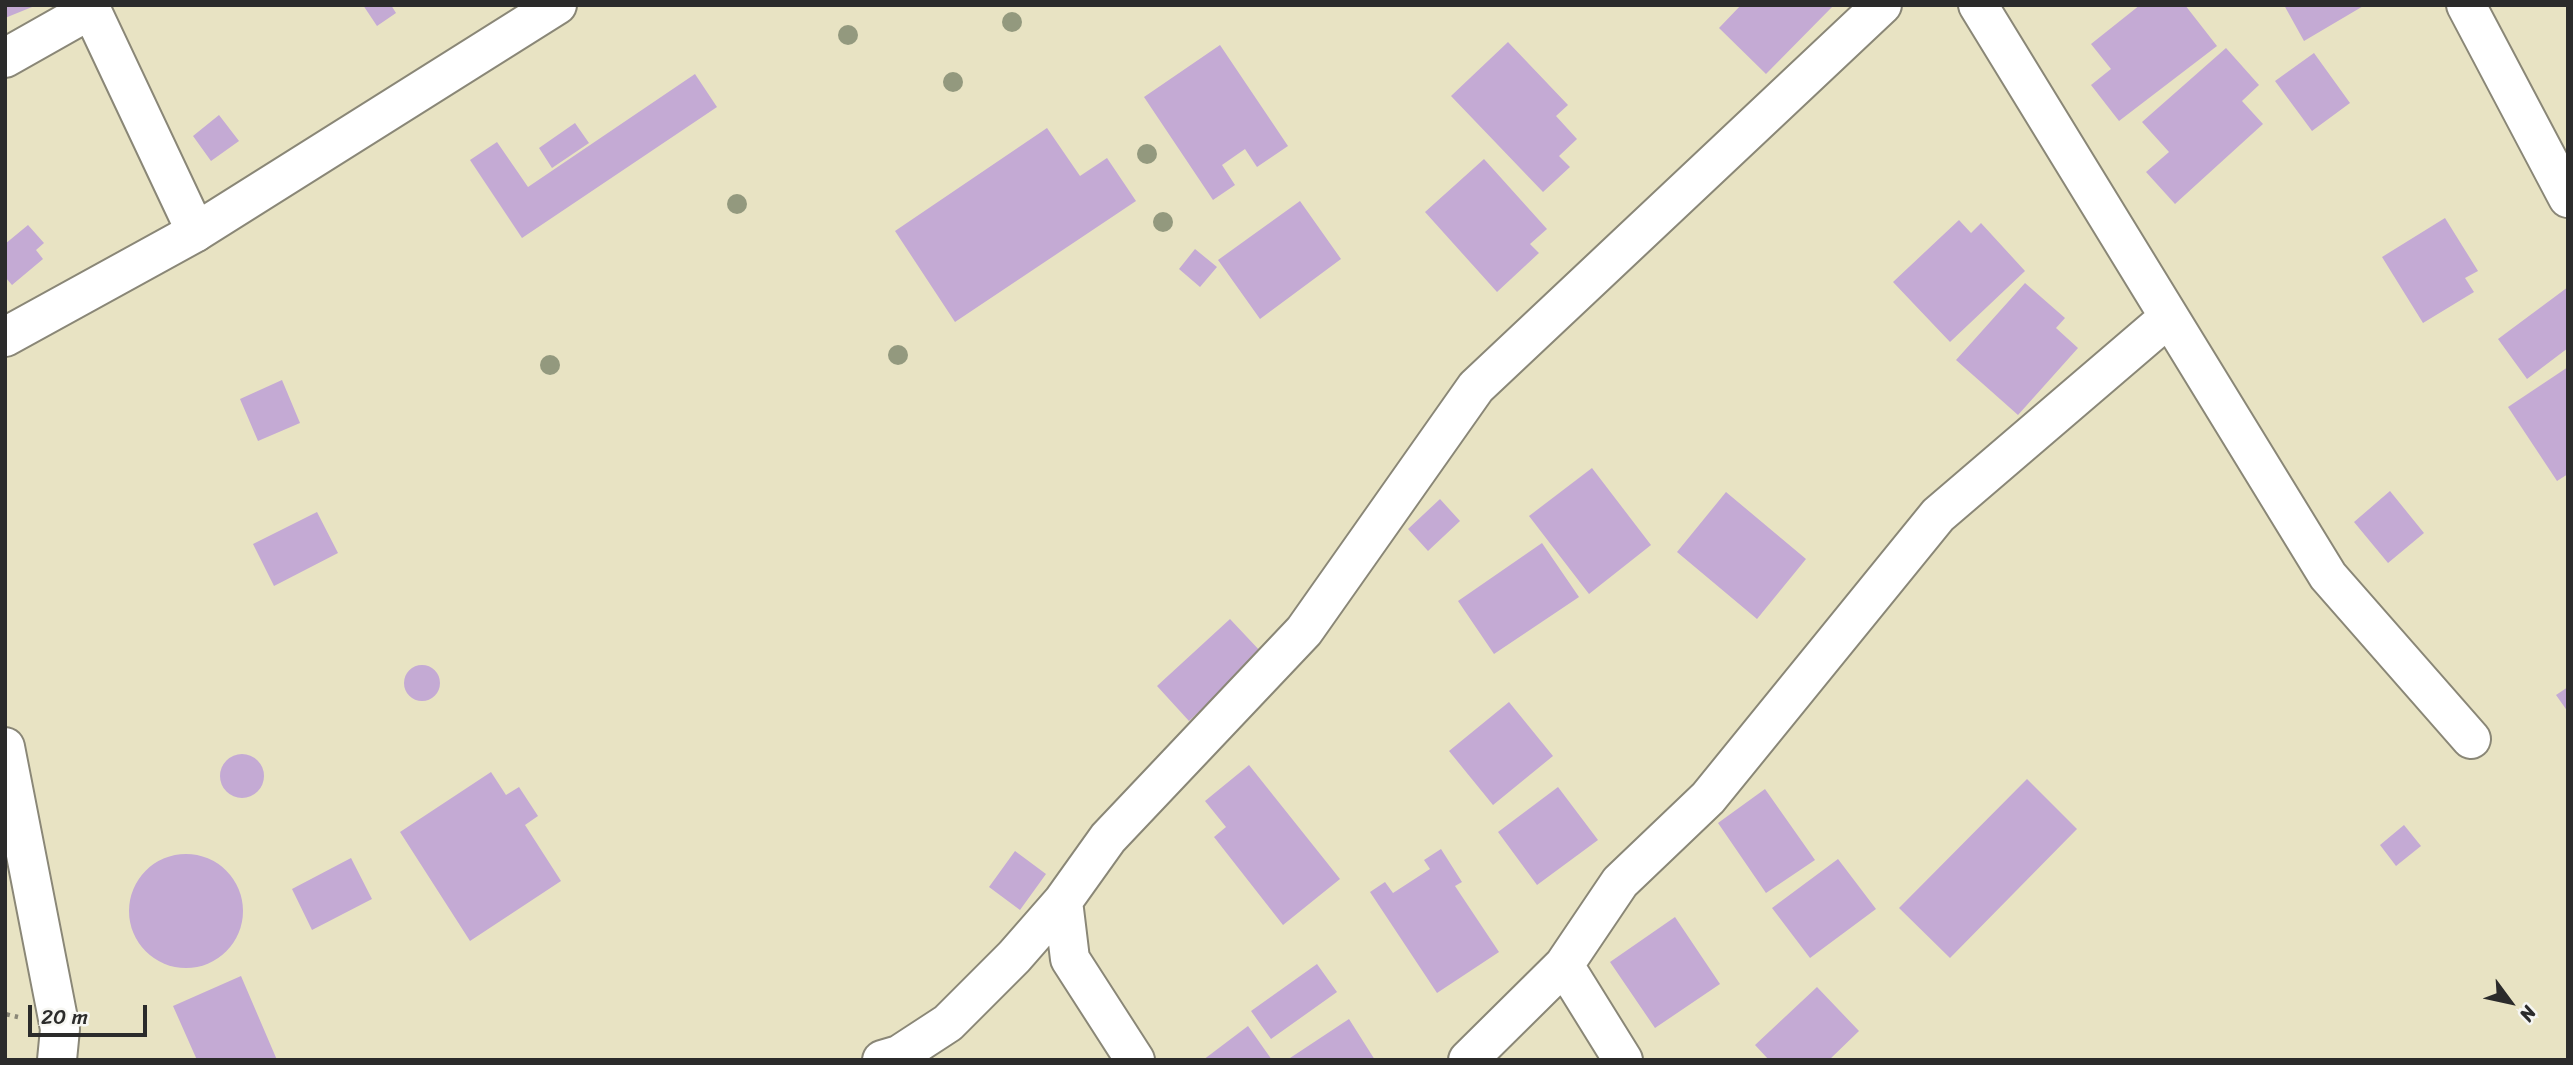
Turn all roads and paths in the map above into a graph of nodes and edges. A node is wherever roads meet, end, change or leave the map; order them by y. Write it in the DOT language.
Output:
graph roads {
  1 [pos="557,5"];
  2 [pos="1882,5"];
  3 [pos="1978,5"];
  4 [pos="2466,5"];
  5 [pos="89,7"];
  6 [pos="5,58"];
  7 [pos="2568,198"];
  8 [pos="196,232"];
  9 [pos="2168,318"];
  10 [pos="5,337"];
  11 [pos="2471,739"];
  12 [pos="5,747"];
  13 [pos="1063,901"];
  14 [pos="1564,965"];
  15 [pos="57,1060"];
  16 [pos="882,1060"];
  17 [pos="1135,1060"];
  18 [pos="1468,1060"];
  19 [pos="1623,1060"];
  1 -- 8 [label="street"];
  2 -- 13 [label="street"];
  3 -- 9 [label="street"];
  4 -- 7 [label="street"];
  5 -- 6 [label="street"];
  5 -- 8 [label="street"];
  8 -- 10 [label="street"];
  9 -- 11 [label="street"];
  9 -- 14 [label="street"];
  12 -- 15 [label="street"];
  13 -- 16 [label="street"];
  13 -- 17 [label="street"];
  14 -- 18 [label="street"];
  14 -- 19 [label="street"];
}
